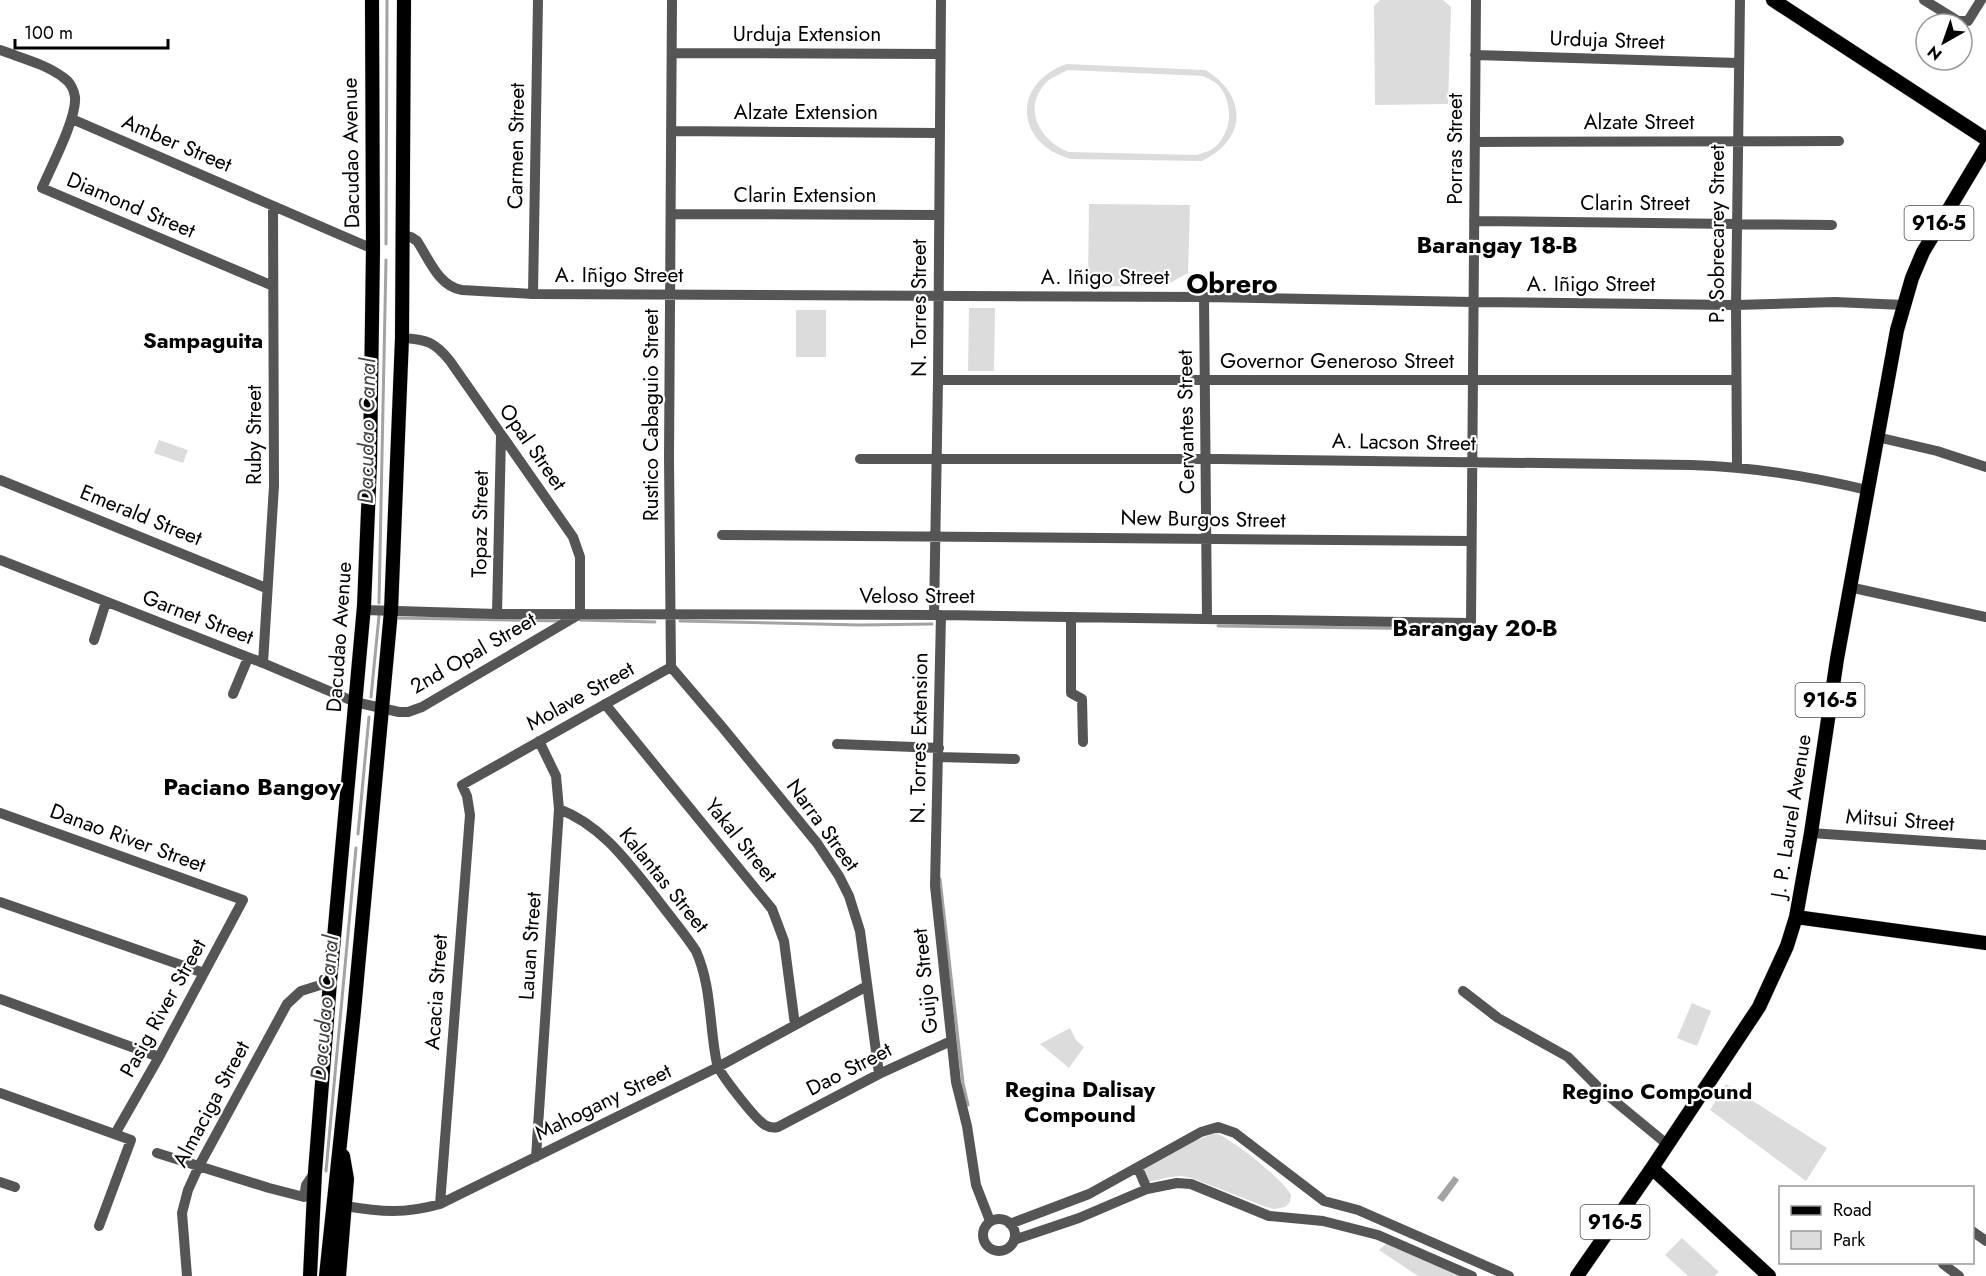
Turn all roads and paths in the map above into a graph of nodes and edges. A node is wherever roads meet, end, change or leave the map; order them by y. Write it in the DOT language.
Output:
graph roads {
  1 [pos="372,0"];
  2 [pos="404,0"];
  3 [pos="538,0"];
  4 [pos="672,0"];
  5 [pos="940,0"];
  6 [pos="1476,0"];
  7 [pos="1740,0"];
  8 [pos="1773,0"];
  9 [pos="1924,0"];
  10 [pos="1981,0"];
  11 [pos="0,50"];
  12 [pos="673,53"];
  13 [pos="940,54"];
  14 [pos="1475,55"];
  15 [pos="1738,63"];
  16 [pos="72,119"];
  17 [pos="672,131"];
  18 [pos="939,133"];
  19 [pos="1986,139"];
  20 [pos="1737,141"];
  21 [pos="1839,141"];
  22 [pos="1475,142"];
  23 [pos="1986,147"];
  24 [pos="273,206"];
  25 [pos="672,214"];
  26 [pos="939,215"];
  27 [pos="1474,221"];
  28 [pos="1737,223"];
  29 [pos="1832,225"];
  30 [pos="403,235"];
  31 [pos="373,249"];
  32 [pos="273,286"];
  33 [pos="532,294"];
  34 [pos="670,295"];
  35 [pos="938,295"];
  36 [pos="1203,297"];
  37 [pos="1474,303"];
  38 [pos="1736,304"];
  39 [pos="1904,305"];
  40 [pos="402,338"];
  41 [pos="938,380"];
  42 [pos="1205,380"];
  43 [pos="1736,380"];
  44 [pos="1474,381"];
  45 [pos="501,436"];
  46 [pos="1877,437"];
  47 [pos="937,458"];
  48 [pos="860,459"];
  49 [pos="1206,459"];
  50 [pos="1473,463"];
  51 [pos="1986,467"];
  52 [pos="1737,468"];
  53 [pos="0,480"];
  54 [pos="1867,490"];
  55 [pos="722,535"];
  56 [pos="936,536"];
  57 [pos="1207,539"];
  58 [pos="1470,541"];
  59 [pos="0,560"];
  60 [pos="1849,587"];
  61 [pos="266,588"];
  62 [pos="106,602"];
  63 [pos="364,610"];
  64 [pos="391,611"];
  65 [pos="497,614"];
  66 [pos="580,614"];
  67 [pos="672,615"];
  68 [pos="938,615"];
  69 [pos="1071,617"];
  70 [pos="1986,617"];
  71 [pos="1208,619"];
  72 [pos="1471,623"];
  73 [pos="94,640"];
  74 [pos="248,658"];
  75 [pos="263,663"];
  76 [pos="671,667"];
  77 [pos="233,694"];
  78 [pos="355,702"];
  79 [pos="605,704"];
  80 [pos="382,708"];
  81 [pos="539,741"];
  82 [pos="1083,742"];
  83 [pos="837,744"];
  84 [pos="939,753"];
  85 [pos="1015,759"];
  86 [pos="462,785"];
  87 [pos="559,808"];
  88 [pos="0,813"];
  89 [pos="1811,833"];
  90 [pos="343,845"];
  91 [pos="1986,845"];
  92 [pos="369,848"];
  93 [pos="934,861"];
  94 [pos="243,900"];
  95 [pos="0,902"];
  96 [pos="1796,917"];
  97 [pos="1986,943"];
  98 [pos="204,974"];
  99 [pos="330,982"];
  100 [pos="867,986"];
  101 [pos="1463,991"];
  102 [pos="0,999"];
  103 [pos="795,1025"];
  104 [pos="951,1041"];
  105 [pos="159,1057"];
  106 [pos="718,1067"];
  107 [pos="879,1074"];
  108 [pos="0,1094"];
  109 [pos="765,1125"];
  110 [pos="115,1134"];
  111 [pos="1668,1145"];
  112 [pos="340,1147"];
  113 [pos="157,1153"];
  114 [pos="536,1157"];
  115 [pos="199,1166"];
  116 [pos="1138,1168"];
  117 [pos="1652,1168"];
  118 [pos="315,1172"];
  119 [pos="0,1182"];
  120 [pos="15,1187"];
  121 [pos="1147,1189"];
  122 [pos="440,1204"];
  123 [pos="345,1206"];
  124 [pos="990,1221"];
  125 [pos="1010,1224"];
  126 [pos="99,1226"];
  127 [pos="1014,1240"];
  128 [pos="1944,1264"];
  129 [pos="187,1276"];
  130 [pos="310,1276"];
  131 [pos="326,1276"];
  132 [pos="339,1276"];
  133 [pos="1472,1276"];
  134 [pos="1509,1276"];
  135 [pos="1577,1276"];
  136 [pos="1769,1276"];
  137 [pos="1959,1276"];
  1 -- 31 [label="main road, Dacudao Avenue"];
  2 -- 30 [label="main road"];
  3 -- 33 [label="street, Carmen Street"];
  4 -- 12 [label="street, Rustico Cabaguio Street"];
  5 -- 13 [label="street, N. Torres Street"];
  6 -- 14 [label="street, Porras Street"];
  7 -- 15 [label="street, P. Sobrecarey Street"];
  8 -- 19 [label="main road"];
  9 -- 10 [label="street"];
  11 -- 16 [label="street"];
  12 -- 13 [label="street, Urduja Extension"];
  12 -- 17 [label="street, Rustico Cabaguio Street"];
  13 -- 18 [label="street, N. Torres Street"];
  14 -- 15 [label="street, Urduja Street"];
  14 -- 22 [label="street, Porras Street"];
  15 -- 20 [label="street, P. Sobrecarey Street"];
  16 -- 24 [label="street, Amber Street"];
  16 -- 32 [label="street, Diamond Street"];
  17 -- 18 [label="street, Alzate Extension"];
  17 -- 25 [label="street, Rustico Cabaguio Street"];
  18 -- 26 [label="street, N. Torres Street"];
  20 -- 21 [label="street, Alzate Street"];
  20 -- 22 [label="street, Alzate Street"];
  20 -- 28 [label="street, P. Sobrecarey Street"];
  22 -- 27 [label="street, Porras Street"];
  23 -- 39 [label="main road, J. P. Laurel Avenue / 916-5"];
  24 -- 31 [label="street, Amber Street"];
  24 -- 32 [label="street, Ruby Street"];
  25 -- 26 [label="street, Clarin Extension"];
  25 -- 34 [label="street, Rustico Cabaguio Street"];
  26 -- 35 [label="street, N. Torres Street"];
  27 -- 28 [label="street, Clarin Street"];
  27 -- 37 [label="street, Porras Street"];
  28 -- 29 [label="street, Clarin Street"];
  28 -- 38 [label="street, P. Sobrecarey Street"];
  30 -- 33 [label="street, A. Iñigo Street"];
  30 -- 40 [label="main road"];
  31 -- 63 [label="main road, Dacudao Avenue"];
  32 -- 61 [label="street, Ruby Street"];
  33 -- 34 [label="street, A. Iñigo Street"];
  34 -- 35 [label="street, A. Iñigo Street"];
  34 -- 67 [label="street, Rustico Cabaguio Street"];
  35 -- 36 [label="street, A. Iñigo Street"];
  35 -- 41 [label="street, N. Torres Street"];
  36 -- 37 [label="street, A. Iñigo Street"];
  36 -- 42 [label="street, Cervantes Street"];
  37 -- 38 [label="street, A. Iñigo Street"];
  37 -- 44 [label="street, Porras Street"];
  38 -- 39 [label="street, A. Iñigo Street"];
  38 -- 43 [label="street, P. Sobrecarey Street"];
  39 -- 46 [label="main road, J. P. Laurel Avenue / 916-5"];
  40 -- 45 [label="street, Opal Street"];
  40 -- 64 [label="main road"];
  41 -- 42 [label="street, Governor Generoso Street"];
  41 -- 47 [label="street, N. Torres Street"];
  42 -- 44 [label="street, Governor Generoso Street"];
  42 -- 49 [label="street, Cervantes Street"];
  43 -- 44 [label="street, Governor Generoso Street"];
  43 -- 52 [label="street, P. Sobrecarey Street"];
  44 -- 50 [label="street, Porras Street"];
  45 -- 65 [label="street, Topaz Street"];
  45 -- 66 [label="street, Opal Street"];
  46 -- 51 [label="street"];
  46 -- 54 [label="main road, J. P. Laurel Avenue / 916-5"];
  47 -- 48 [label="street, A. Lacson Street"];
  47 -- 49 [label="street, A. Lacson Street"];
  47 -- 56 [label="street, N. Torres Street"];
  49 -- 50 [label="street, A. Lacson Street"];
  49 -- 57 [label="street, Cervantes Street"];
  50 -- 52 [label="street, A. Lacson Street"];
  50 -- 58 [label="street, Porras Street"];
  52 -- 54 [label="street, A. Lacson Street"];
  53 -- 61 [label="street, Emerald Street"];
  54 -- 60 [label="main road, J. P. Laurel Avenue / 916-5"];
  55 -- 56 [label="street, New Burgos Street"];
  56 -- 57 [label="street, New Burgos Street"];
  56 -- 68 [label="street, N. Torres Street"];
  57 -- 58 [label="street, New Burgos Street"];
  57 -- 71 [label="street, Cervantes Street"];
  58 -- 72 [label="street, Porras Street"];
  59 -- 62 [label="street, Garnet Street"];
  60 -- 70 [label="street"];
  60 -- 89 [label="main road, J. P. Laurel Avenue / 916-5"];
  61 -- 75 [label="street, Ruby Street"];
  62 -- 73 [label="street"];
  62 -- 74 [label="street, Garnet Street"];
  63 -- 64 [label="street, Veloso Street"];
  63 -- 78 [label="main road, Dacudao Avenue"];
  64 -- 65 [label="street, Veloso Street"];
  64 -- 80 [label="main road"];
  65 -- 66 [label="street, Veloso Street"];
  66 -- 67 [label="street, Veloso Street"];
  66 -- 80 [label="street, 2nd Opal Street"];
  67 -- 68 [label="street, Veloso Street"];
  67 -- 76 [label="street"];
  68 -- 69 [label="street, Veloso Street"];
  68 -- 84 [label="street, N. Torres Extension"];
  69 -- 71 [label="street, Veloso Street"];
  69 -- 82 [label="street"];
  71 -- 72 [label="street, Veloso Street"];
  74 -- 75 [label="street, Garnet Street"];
  74 -- 77 [label="street"];
  75 -- 78 [label="street, Garnet Street"];
  76 -- 79 [label="street, Molave Street"];
  76 -- 100 [label="street, Narra Street"];
  78 -- 80 [label="street, Garnet Street"];
  78 -- 90 [label="main road, Dacudao Avenue"];
  79 -- 81 [label="street, Molave Street"];
  79 -- 103 [label="street, Yakal Street"];
  80 -- 92 [label="main road"];
  81 -- 86 [label="street, Molave Street"];
  81 -- 87 [label="street, Lauan Street"];
  83 -- 84 [label="street"];
  84 -- 85 [label="street"];
  84 -- 93 [label="street, N. Torres Extension"];
  86 -- 122 [label="street, Acacia Street"];
  87 -- 106 [label="street, Kalantas Street"];
  87 -- 114 [label="street, Lauan Street"];
  88 -- 94 [label="street, Danao River Street"];
  89 -- 91 [label="street, Mitsui Street"];
  89 -- 96 [label="main road, J. P. Laurel Avenue / 916-5"];
  90 -- 92 [label="main road"];
  90 -- 99 [label="main road, Dacudao Avenue"];
  92 -- 112 [label="main road"];
  93 -- 104 [label="street, Guijo Street"];
  94 -- 98 [label="street, Pasig River Street"];
  95 -- 98 [label="street"];
  96 -- 97 [label="main road"];
  96 -- 111 [label="main road, J. P. Laurel Avenue / 916-5"];
  98 -- 105 [label="street, Pasig River Street"];
  99 -- 115 [label="street, Almaciga Street"];
  99 -- 118 [label="main road, Dacudao Avenue"];
  100 -- 103 [label="street, Mahogany Street"];
  100 -- 107 [label="street, Narra Street"];
  101 -- 111 [label="street"];
  102 -- 105 [label="street"];
  103 -- 106 [label="street, Mahogany Street"];
  104 -- 107 [label="street, Dao Street"];
  104 -- 124 [label="street, Guijo Street"];
  105 -- 110 [label="street, Pasig River Street"];
  106 -- 109 [label="street, Kalantas Street"];
  106 -- 114 [label="street, Mahogany Street"];
  107 -- 109 [label="street, Dao Street"];
  108 -- 110 [label="street"];
  110 -- 126 [label="street"];
  111 -- 117 [label="main road, J. P. Laurel Avenue / 916-5"];
  112 -- 123 [label="main road"];
  112 -- 131 [label="main road"];
  113 -- 115 [label="street"];
  114 -- 122 [label="street, Mahogany Street"];
  115 -- 118 [label="street"];
  115 -- 129 [label="street, Almaciga Street"];
  116 -- 121 [label="street"];
  116 -- 125 [label="street"];
  116 -- 134 [label="street"];
  117 -- 135 [label="main road, J. P. Laurel Avenue / 916-5"];
  117 -- 136 [label="main road"];
  118 -- 130 [label="main road, Dacudao Avenue"];
  119 -- 120 [label="street"];
  121 -- 127 [label="street"];
  121 -- 133 [label="street"];
  122 -- 123 [label="street, Mahogany Street"];
  123 -- 132 [label="main road"];
  124 -- 125 [label="street"];
  124 -- 127 [label="street"];
  125 -- 127 [label="street"];
  128 -- 137 [label="street"];
}
